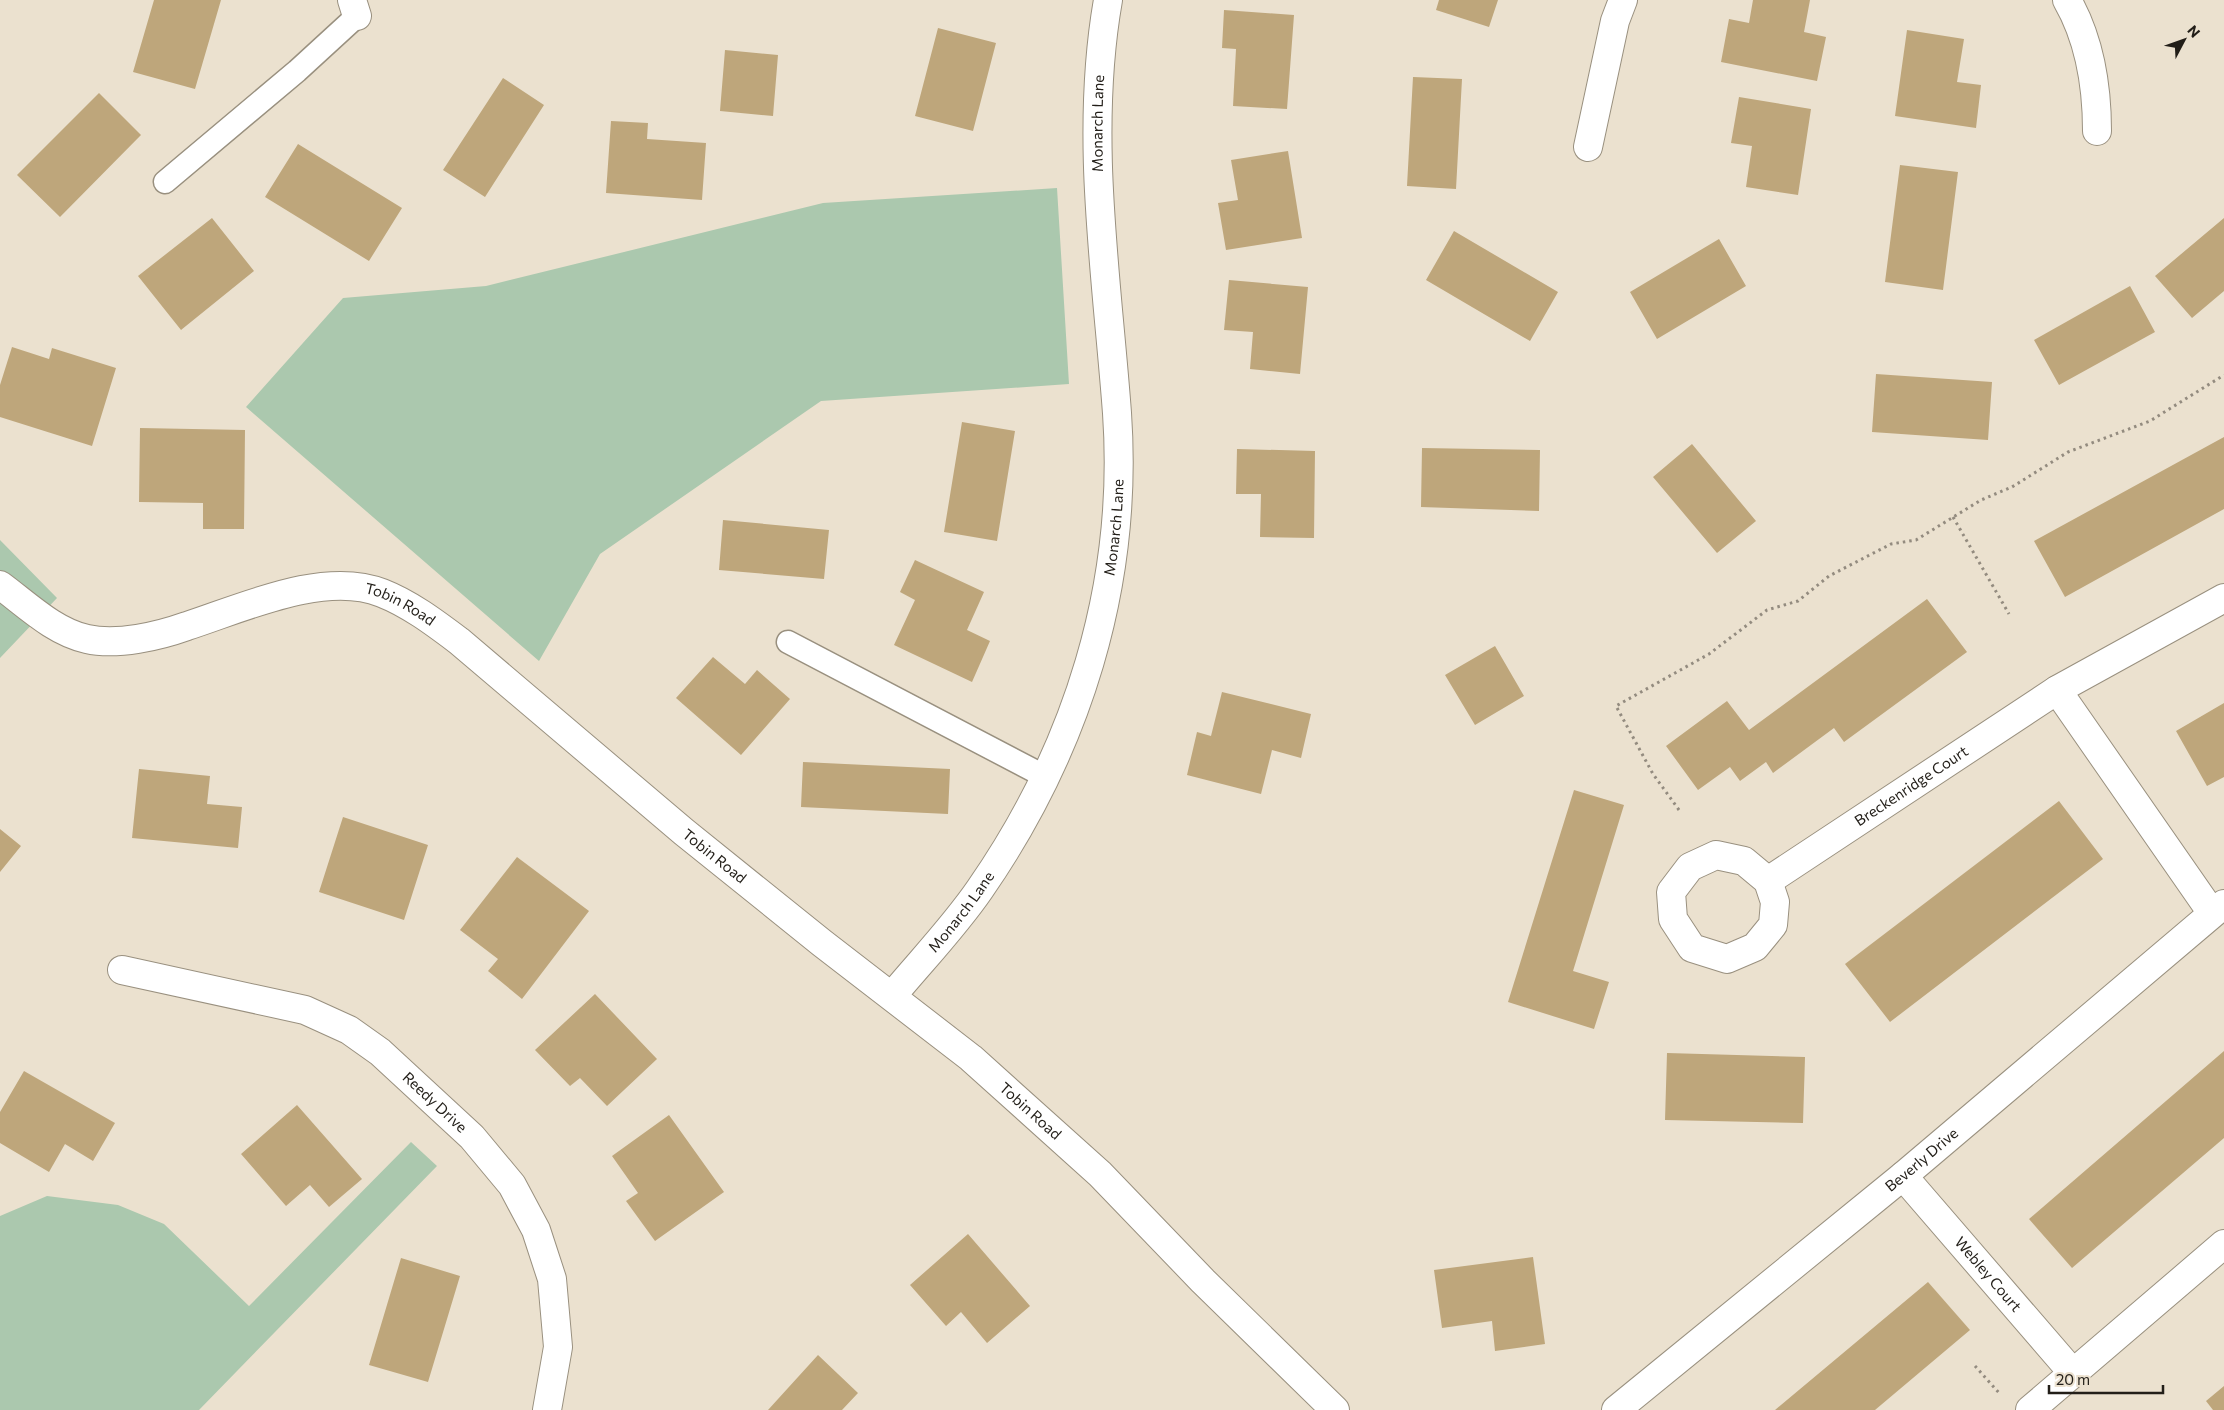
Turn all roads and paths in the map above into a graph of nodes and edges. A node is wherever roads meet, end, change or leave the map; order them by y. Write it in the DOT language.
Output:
graph roads {
  1 [pos="1108,0"];
  2 [pos="1624,0"];
  3 [pos="2067,0"];
  4 [pos="354,8"];
  5 [pos="2096,131"];
  6 [pos="1588,147"];
  7 [pos="165,182"];
  8 [pos="2224,375"];
  9 [pos="1953,517"];
  10 [pos="0,585"];
  11 [pos="2224,598"];
  12 [pos="2009,614"];
  13 [pos="788,642"];
  14 [pos="2057,690"];
  15 [pos="1046,777"];
  16 [pos="1679,810"];
  17 [pos="1768,880"];
  18 [pos="2218,909"];
  19 [pos="122,970"];
  20 [pos="892,996"];
  21 [pos="1903,1176"];
  22 [pos="2224,1244"];
  23 [pos="1975,1366"];
  24 [pos="2073,1373"];
  25 [pos="2001,1395"];
  26 [pos="547,1410"];
  27 [pos="1335,1410"];
  28 [pos="1616,1410"];
  29 [pos="2030,1410"];
  1 -- 15 [label="street, Monarch Lane"];
  2 -- 6 [label="street"];
  3 -- 5 [label="street"];
  4 -- 7 [label="lane"];
  8 -- 9 [label="path"];
  9 -- 12 [label="path"];
  9 -- 16 [label="path"];
  10 -- 20 [label="street, Tobin Road"];
  11 -- 14 [label="street, Breckenridge Court"];
  13 -- 15 [label="lane"];
  14 -- 17 [label="street, Breckenridge Court"];
  14 -- 18 [label="street"];
  15 -- 20 [label="street, Monarch Lane"];
  18 -- 21 [label="street, Beverly Drive"];
  19 -- 26 [label="street, Reedy Drive"];
  20 -- 27 [label="street, Tobin Road"];
  21 -- 24 [label="street, Webley Court"];
  21 -- 28 [label="street, Beverly Drive"];
  22 -- 24 [label="street"];
  23 -- 25 [label="path"];
  24 -- 29 [label="street"];
}
